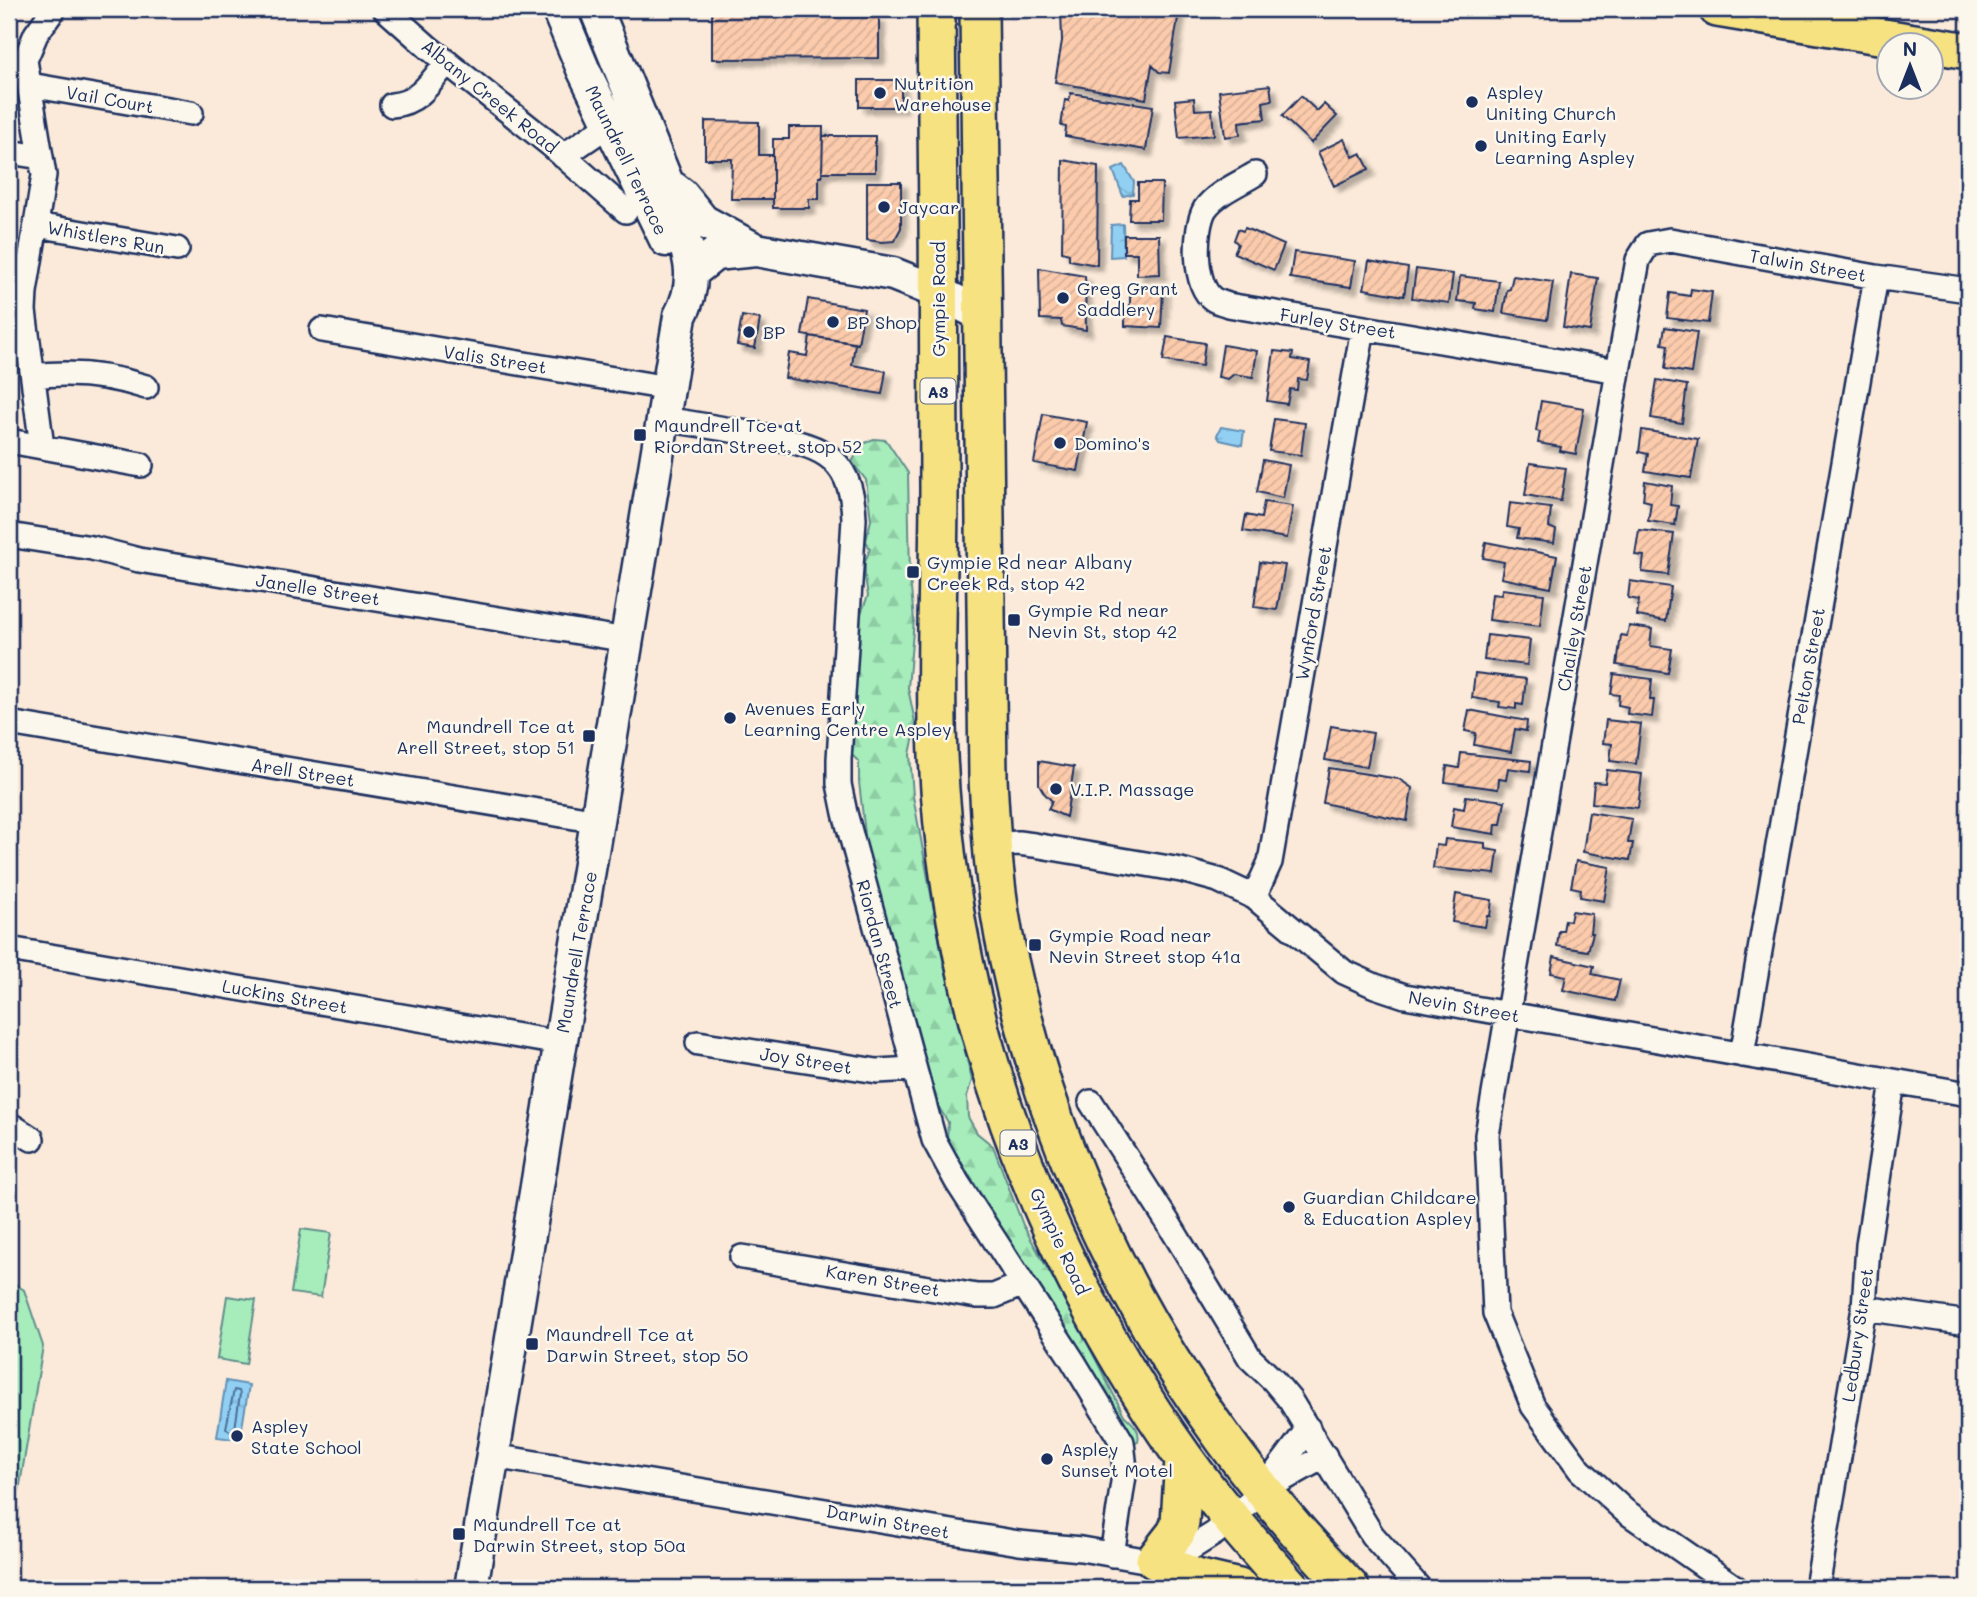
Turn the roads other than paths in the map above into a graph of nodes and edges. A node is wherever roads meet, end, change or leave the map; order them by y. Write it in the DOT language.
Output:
graph roads {
  1 [pos="54,9"];
  2 [pos="385,9"];
  3 [pos="558,9"];
  4 [pos="596,9"];
  5 [pos="936,9"];
  6 [pos="979,9"];
  7 [pos="1717,9"];
  8 [pos="1968,51"];
  9 [pos="447,62"];
  10 [pos="30,85"];
  11 [pos="392,105"];
  12 [pos="191,113"];
  13 [pos="610,124"];
  14 [pos="9,152"];
  15 [pos="563,156"];
  16 [pos="41,157"];
  17 [pos="1255,174"];
  18 [pos="667,183"];
  19 [pos="626,211"];
  20 [pos="36,225"];
  21 [pos="1648,244"];
  22 [pos="177,249"];
  23 [pos="757,250"];
  24 [pos="691,274"];
  25 [pos="1876,277"];
  26 [pos="1968,290"];
  27 [pos="17,291"];
  28 [pos="938,292"];
  29 [pos="982,315"];
  30 [pos="680,316"];
  31 [pos="1363,328"];
  32 [pos="322,330"];
  33 [pos="1618,371"];
  34 [pos="33,376"];
  35 [pos="146,387"];
  36 [pos="668,387"];
  37 [pos="663,419"];
  38 [pos="9,441"];
  39 [pos="42,447"];
  40 [pos="141,465"];
  41 [pos="9,535"];
  42 [pos="627,640"];
  43 [pos="986,714"];
  44 [pos="937,715"];
  45 [pos="9,723"];
  46 [pos="598,821"];
  47 [pos="992,845"];
  48 [pos="1254,897"];
  49 [pos="9,949"];
  50 [pos="1508,1014"];
  51 [pos="560,1043"];
  52 [pos="698,1043"];
  53 [pos="1742,1055"];
  54 [pos="914,1069"];
  55 [pos="1893,1082"];
  56 [pos="1968,1094"];
  57 [pos="1091,1102"];
  58 [pos="9,1124"];
  59 [pos="32,1139"];
  60 [pos="742,1257"];
  61 [pos="1023,1284"];
  62 [pos="1864,1308"];
  63 [pos="1968,1323"];
  64 [pos="1308,1428"];
  65 [pos="493,1455"];
  66 [pos="1325,1456"];
  67 [pos="1184,1458"];
  68 [pos="1264,1490"];
  69 [pos="1231,1519"];
  70 [pos="1112,1555"];
  71 [pos="1155,1560"];
  72 [pos="471,1588"];
  73 [pos="1239,1588"];
  74 [pos="1291,1588"];
  75 [pos="1350,1588"];
  76 [pos="1419,1588"];
  77 [pos="1736,1588"];
  78 [pos="1817,1588"];
  1 -- 10 [label="street"];
  2 -- 9 [label="street, Albany Creek Road"];
  3 -- 13 [label="main road, Maundrell Terrace"];
  4 -- 18 [label="main road, Maundrell Terrace"];
  5 -- 28 [label="highway, Gympie Road / A3"];
  6 -- 29 [label="highway, A3"];
  7 -- 8 [label="main road"];
  9 -- 11 [label="street"];
  9 -- 15 [label="street, Albany Creek Road"];
  10 -- 12 [label="street, Vail Court"];
  10 -- 16 [label="street"];
  13 -- 15 [label="street, Albany Creek Road"];
  13 -- 30 [label="main road, Maundrell Terrace"];
  14 -- 16 [label="street"];
  15 -- 19 [label="street, Albany Creek Road"];
  16 -- 20 [label="street"];
  17 -- 31 [label="street, Furley Street"];
  18 -- 23 [label="main road"];
  18 -- 24 [label="main road, Maundrell Terrace"];
  20 -- 22 [label="street, Whistlers Run"];
  20 -- 27 [label="street"];
  21 -- 25 [label="street, Talwin Street"];
  21 -- 33 [label="street, Chailey Street"];
  23 -- 24 [label="main road"];
  23 -- 28 [label="main road"];
  24 -- 30 [label="main road, Maundrell Terrace"];
  25 -- 26 [label="street, Talwin Street"];
  25 -- 53 [label="street, Pelton Street"];
  27 -- 34 [label="street"];
  28 -- 29 [label="main road"];
  28 -- 44 [label="highway, Gympie Road / A3"];
  29 -- 43 [label="highway, A3"];
  30 -- 36 [label="main road, Maundrell Terrace"];
  31 -- 33 [label="street, Furley Street"];
  31 -- 48 [label="street, Wynford Street"];
  32 -- 36 [label="street, Valis Street"];
  33 -- 50 [label="street, Chailey Street"];
  34 -- 35 [label="street"];
  34 -- 39 [label="street"];
  36 -- 37 [label="main road, Maundrell Terrace"];
  37 -- 42 [label="main road, Maundrell Terrace"];
  37 -- 54 [label="street, Riordan Street"];
  38 -- 39 [label="street"];
  39 -- 40 [label="street"];
  41 -- 42 [label="street, Janelle Street"];
  42 -- 46 [label="main road, Maundrell Terrace"];
  43 -- 44 [label="highway"];
  43 -- 47 [label="highway, A3"];
  44 -- 67 [label="highway, Gympie Road / A3"];
  45 -- 46 [label="street, Arell Street"];
  46 -- 51 [label="main road, Maundrell Terrace"];
  47 -- 48 [label="street, Nevin Street"];
  47 -- 68 [label="highway, A3"];
  48 -- 50 [label="street, Nevin Street"];
  49 -- 51 [label="street, Luckins Street"];
  50 -- 53 [label="street, Nevin Street"];
  50 -- 77 [label="street, Chailey Street"];
  51 -- 65 [label="main road, Maundrell Terrace"];
  52 -- 54 [label="street, Joy Street"];
  53 -- 55 [label="street, Nevin Street"];
  54 -- 61 [label="street, Riordan Street"];
  55 -- 56 [label="street, Nevin Street"];
  55 -- 62 [label="street, Ledbury Street"];
  57 -- 64 [label="street"];
  58 -- 59 [label="street"];
  60 -- 61 [label="street, Karen Street"];
  61 -- 70 [label="street, Riordan Street"];
  62 -- 63 [label="street"];
  62 -- 78 [label="street, Ledbury Street"];
  64 -- 66 [label="street"];
  64 -- 68 [label="street"];
  65 -- 70 [label="street, Darwin Street"];
  65 -- 72 [label="main road, Maundrell Terrace"];
  66 -- 68 [label="street"];
  66 -- 76 [label="street"];
  67 -- 69 [label="highway, Gympie Road / A3"];
  67 -- 71 [label="highway"];
  68 -- 69 [label="street, Darwin Street"];
  68 -- 75 [label="highway, A3"];
  69 -- 71 [label="street, Darwin Street"];
  69 -- 74 [label="highway, Gympie Road / A3"];
  70 -- 71 [label="street, Darwin Street"];
  71 -- 73 [label="highway"];
}
